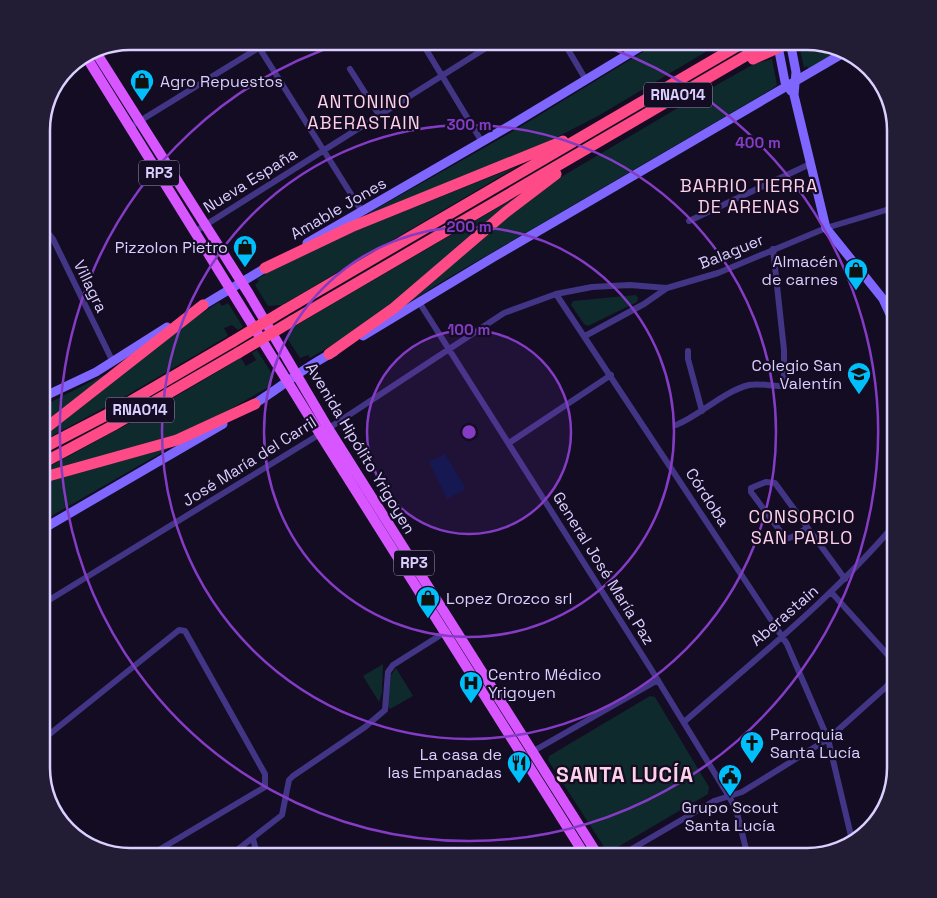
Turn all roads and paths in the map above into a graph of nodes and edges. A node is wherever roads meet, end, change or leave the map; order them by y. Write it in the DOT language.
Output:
graph roads {
  1 [pos="256,50"];
  2 [pos="260,50"];
  3 [pos="426,50"];
  4 [pos="482,50"];
  5 [pos="568,50"];
  6 [pos="635,50"];
  7 [pos="720,50"];
  8 [pos="731,50"];
  9 [pos="760,50"];
  10 [pos="768,50"];
  11 [pos="780,50"];
  12 [pos="791,50"];
  13 [pos="98,56"];
  14 [pos="752,56"];
  15 [pos="838,56"];
  16 [pos="89,61"];
  17 [pos="350,69"];
  18 [pos="441,75"];
  19 [pos="586,80"];
  20 [pos="792,84"];
  21 [pos="639,104"];
  22 [pos="379,115"];
  23 [pos="613,119"];
  24 [pos="135,124"];
  25 [pos="605,138"];
  26 [pos="482,142"];
  27 [pos="323,150"];
  28 [pos="810,164"];
  29 [pos="361,210"];
  30 [pos="887,210"];
  31 [pos="689,221"];
  32 [pos="200,228"];
  33 [pos="826,228"];
  34 [pos="50,235"];
  35 [pos="772,249"];
  36 [pos="265,268"];
  37 [pos="236,285"];
  38 [pos="667,288"];
  39 [pos="556,294"];
  40 [pos="419,302"];
  41 [pos="203,305"];
  42 [pos="887,308"];
  43 [pos="585,336"];
  44 [pos="448,350"];
  45 [pos="688,351"];
  46 [pos="329,354"];
  47 [pos="113,362"];
  48 [pos="298,374"];
  49 [pos="610,375"];
  50 [pos="288,382"];
  51 [pos="50,394"];
  52 [pos="255,404"];
  53 [pos="702,410"];
  54 [pos="50,425"];
  55 [pos="676,425"];
  56 [pos="324,431"];
  57 [pos="509,443"];
  58 [pos="50,444"];
  59 [pos="50,459"];
  60 [pos="50,475"];
  61 [pos="50,525"];
  62 [pos="807,528"];
  63 [pos="887,532"];
  64 [pos="845,579"];
  65 [pos="831,592"];
  66 [pos="50,599"];
  67 [pos="450,630"];
  68 [pos="783,635"];
  69 [pos="887,654"];
  70 [pos="658,680"];
  71 [pos="887,684"];
  72 [pos="684,722"];
  73 [pos="50,734"];
  74 [pos="828,739"];
  75 [pos="528,754"];
  76 [pos="728,795"];
  77 [pos="851,836"];
  78 [pos="253,839"];
  79 [pos="162,848"];
  80 [pos="240,848"];
  81 [pos="256,848"];
  82 [pos="581,848"];
  83 [pos="593,848"];
  84 [pos="633,848"];
  85 [pos="746,848"];
  1 -- 24 [label="street"];
  2 -- 27 [label="street"];
  3 -- 18 [label="street"];
  4 -- 18 [label="street, Nueva España"];
  5 -- 19 [label="street"];
  6 -- 19 [label="street, Amable Jones"];
  7 -- 21 [label="highway"];
  8 -- 21 [label="highway, RNA014"];
  9 -- 14 [label="highway"];
  10 -- 14 [label="highway, bridge"];
  11 -- 20 [label="street"];
  12 -- 20 [label="street"];
  13 -- 24 [label="main road, Avenida Hipólito Yrigoyen / RP3"];
  14 -- 25 [label="highway, RNA014"];
  15 -- 20 [label="street"];
  16 -- 24 [label="main road, Avenida Hipólito Yrigoyen / RP3"];
  17 -- 22 [label="street"];
  18 -- 22 [label="street, Nueva España"];
  18 -- 26 [label="street"];
  19 -- 26 [label="street, Amable Jones"];
  20 -- 28 [label="street"];
  20 -- 40 [label="street"];
  21 -- 23 [label="highway, RNA014"];
  22 -- 27 [label="street, Nueva España"];
  23 -- 36 [label="highway"];
  23 -- 58 [label="highway, RNA014, bridge"];
  24 -- 32 [label="main road, Avenida Hipólito Yrigoyen / RP3"];
  25 -- 46 [label="highway"];
  25 -- 59 [label="highway, RNA014, bridge"];
  26 -- 29 [label="street, Amable Jones"];
  27 -- 29 [label="street"];
  27 -- 32 [label="street, Nueva España"];
  28 -- 31 [label="street"];
  28 -- 33 [label="street"];
  29 -- 36 [label="street, Amable Jones"];
  30 -- 33 [label="street, Balaguer"];
  32 -- 37 [label="main road, Avenida Hipólito Yrigoyen / RP3"];
  33 -- 35 [label="street, Balaguer"];
  33 -- 42 [label="street"];
  34 -- 47 [label="street, Villagra"];
  35 -- 38 [label="street, Balaguer"];
  35 -- 53 [label="street"];
  36 -- 37 [label="street, Amable Jones"];
  37 -- 41 [label="street, Amable Jones"];
  37 -- 48 [label="main road, Avenida Hipólito Yrigoyen / RP3"];
  37 -- 50 [label="main road, Avenida Hipólito Yrigoyen / RP3"];
  38 -- 39 [label="street, José María del Carril"];
  38 -- 43 [label="street, Balaguer"];
  39 -- 43 [label="street, Córdoba"];
  39 -- 44 [label="street, José María del Carril"];
  40 -- 44 [label="street, General José María Paz"];
  40 -- 46 [label="street"];
  41 -- 47 [label="street, Amable Jones"];
  41 -- 54 [label="highway"];
  43 -- 49 [label="street, Córdoba"];
  44 -- 56 [label="street, José María del Carril"];
  44 -- 57 [label="street, General José María Paz"];
  45 -- 53 [label="street"];
  46 -- 48 [label="street"];
  47 -- 51 [label="street, Amable Jones"];
  48 -- 50 [label="street"];
  48 -- 56 [label="main road, Avenida Hipólito Yrigoyen / RP3"];
  49 -- 57 [label="street"];
  49 -- 68 [label="street, Córdoba"];
  50 -- 52 [label="street"];
  50 -- 56 [label="main road, Avenida Hipólito Yrigoyen / RP3"];
  52 -- 60 [label="highway"];
  52 -- 61 [label="street"];
  53 -- 55 [label="street"];
  56 -- 66 [label="street, José María del Carril"];
  56 -- 67 [label="main road, Avenida Hipólito Yrigoyen / RP3"];
  57 -- 70 [label="street, General José María Paz"];
  62 -- 62 [label="street"];
  62 -- 64 [label="street"];
  63 -- 64 [label="street, Aberastain"];
  64 -- 65 [label="street, Aberastain"];
  65 -- 68 [label="street, Aberastain"];
  65 -- 69 [label="street"];
  67 -- 75 [label="main road, Avenida Hipólito Yrigoyen / RP3"];
  67 -- 78 [label="street"];
  68 -- 72 [label="street, Aberastain"];
  68 -- 74 [label="street, Córdoba"];
  70 -- 72 [label="street, General José María Paz"];
  70 -- 75 [label="street"];
  71 -- 74 [label="street"];
  72 -- 76 [label="street, General José María Paz"];
  73 -- 79 [label="street"];
  74 -- 76 [label="street"];
  74 -- 77 [label="street, Córdoba"];
  75 -- 82 [label="main road, Avenida Hipólito Yrigoyen / RP3"];
  75 -- 83 [label="main road, Avenida Hipólito Yrigoyen / RP3"];
  76 -- 84 [label="street"];
  76 -- 85 [label="street, General José María Paz"];
  78 -- 80 [label="street"];
  78 -- 81 [label="street"];
}
